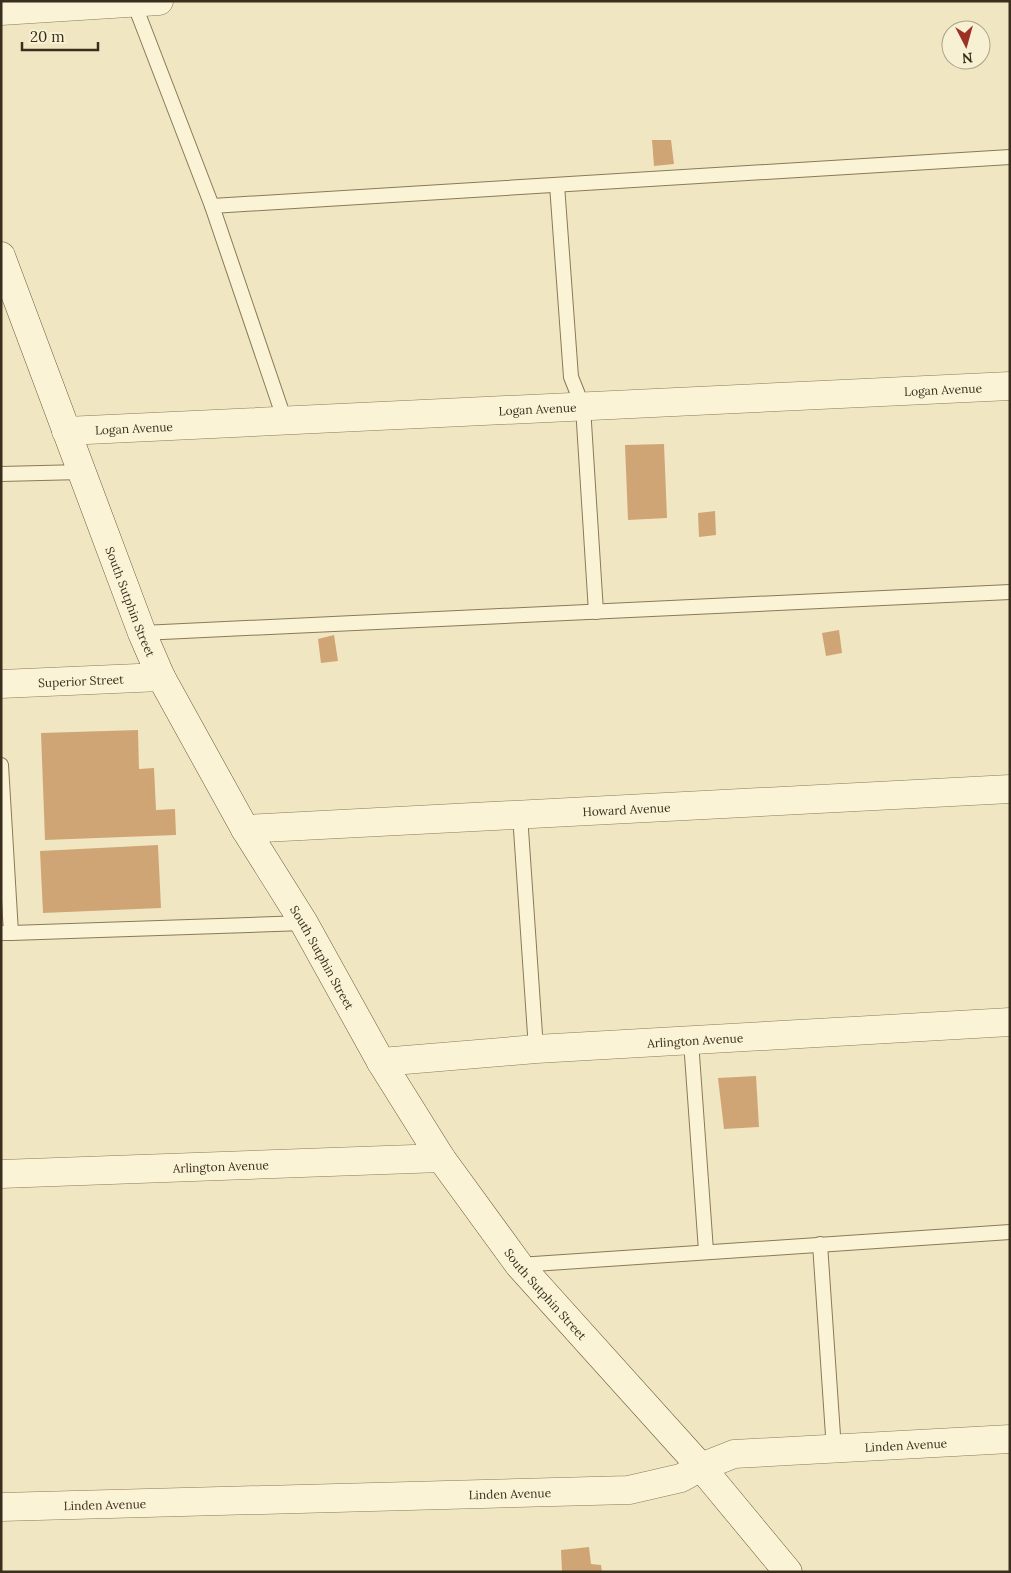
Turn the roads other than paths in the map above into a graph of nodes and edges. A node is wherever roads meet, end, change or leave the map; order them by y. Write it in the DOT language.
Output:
graph roads {
  1 [pos="146,2"];
  2 [pos="1,11"];
  3 [pos="1010,157"];
  4 [pos="557,185"];
  5 [pos="212,206"];
  6 [pos="1,256"];
  7 [pos="9,298"];
  8 [pos="1010,386"];
  9 [pos="583,407"];
  10 [pos="285,421"];
  11 [pos="66,431"];
  12 [pos="82,472"];
  13 [pos="1,474"];
  14 [pos="1010,592"];
  15 [pos="596,612"];
  16 [pos="142,633"];
  17 [pos="161,677"];
  18 [pos="1,684"];
  19 [pos="1,765"];
  20 [pos="1010,789"];
  21 [pos="520,815"];
  22 [pos="245,829"];
  23 [pos="304,922"];
  24 [pos="6,933"];
  25 [pos="1010,1022"];
  26 [pos="690,1041"];
  27 [pos="536,1049"];
  28 [pos="381,1062"];
  29 [pos="441,1158"];
  30 [pos="1,1174"];
  31 [pos="1010,1232"];
  32 [pos="820,1244"];
  33 [pos="706,1251"];
  34 [pos="519,1265"];
  35 [pos="1010,1439"];
  36 [pos="834,1450"];
  37 [pos="701,1467"];
  38 [pos="1,1507"];
  39 [pos="788,1572"];
  1 -- 2 [label="street"];
  1 -- 5 [label="lane"];
  3 -- 4 [label="lane"];
  4 -- 5 [label="lane"];
  4 -- 9 [label="lane"];
  5 -- 10 [label="lane"];
  6 -- 7 [label="street, South Sutphin Street"];
  7 -- 11 [label="street, South Sutphin Street"];
  8 -- 9 [label="street, Logan Avenue"];
  9 -- 10 [label="street, Logan Avenue"];
  9 -- 15 [label="lane"];
  10 -- 11 [label="street, Logan Avenue"];
  11 -- 12 [label="street, South Sutphin Street"];
  12 -- 13 [label="lane"];
  12 -- 16 [label="street, South Sutphin Street"];
  14 -- 15 [label="lane"];
  15 -- 16 [label="lane"];
  16 -- 17 [label="street, South Sutphin Street"];
  17 -- 18 [label="street, Superior Street"];
  17 -- 22 [label="street, South Sutphin Street"];
  19 -- 24 [label="lane"];
  20 -- 21 [label="street, Howard Avenue"];
  21 -- 22 [label="street, Howard Avenue"];
  21 -- 27 [label="lane"];
  22 -- 23 [label="street, South Sutphin Street"];
  23 -- 24 [label="lane"];
  23 -- 28 [label="street, South Sutphin Street"];
  25 -- 26 [label="street, Arlington Avenue"];
  26 -- 27 [label="street, Arlington Avenue"];
  26 -- 33 [label="lane"];
  27 -- 28 [label="street, Arlington Avenue"];
  28 -- 29 [label="street, South Sutphin Street"];
  29 -- 30 [label="street, Arlington Avenue"];
  29 -- 34 [label="street, South Sutphin Street"];
  31 -- 32 [label="lane"];
  32 -- 33 [label="lane"];
  32 -- 36 [label="lane"];
  33 -- 34 [label="lane"];
  34 -- 37 [label="street, South Sutphin Street"];
  35 -- 36 [label="street, Linden Avenue"];
  36 -- 37 [label="street, Linden Avenue"];
  37 -- 38 [label="street, Linden Avenue"];
  37 -- 39 [label="street, South Sutphin Street"];
}
